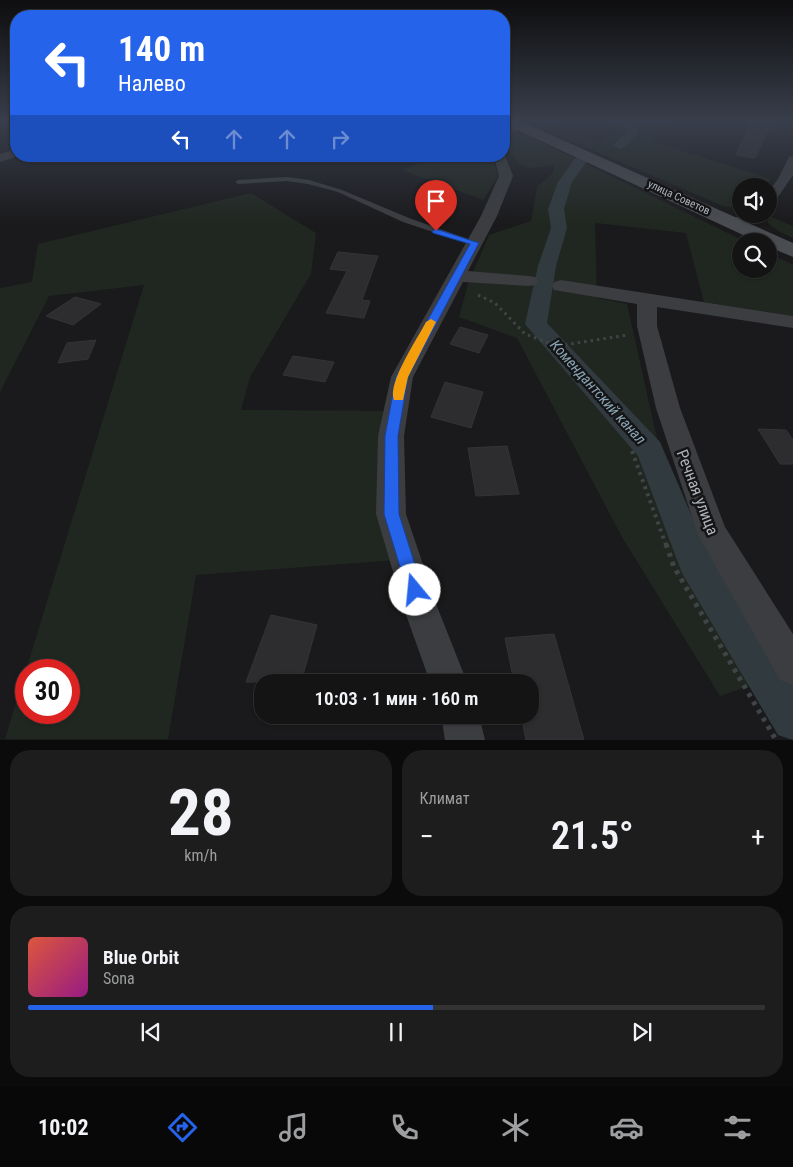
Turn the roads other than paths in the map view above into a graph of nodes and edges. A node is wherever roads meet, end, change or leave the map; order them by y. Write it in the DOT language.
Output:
graph roads {
  1 [pos="587,156"];
  2 [pos="793,160"];
  3 [pos="502,162"];
  4 [pos="238,182"];
  5 [pos="777,189"];
  6 [pos="732,222"];
  7 [pos="735,223"];
  8 [pos="475,243"];
  9 [pos="793,251"];
  10 [pos="529,281"];
  11 [pos="466,284"];
  12 [pos="561,286"];
  13 [pos="647,313"];
  14 [pos="793,322"];
  15 [pos="793,666"];
  16 [pos="445,674"];
  17 [pos="462,724"];
  18 [pos="465,740"];
  1 -- 6 [label="main road, улица Советов"];
  2 -- 5 [label="street"];
  3 -- 8 [label="street"];
  4 -- 8 [label="lane"];
  7 -- 9 [label="main road, улица Советов"];
  8 -- 11 [label="street"];
  10 -- 11 [label="street"];
  11 -- 16 [label="street"];
  12 -- 13 [label="street"];
  13 -- 14 [label="street"];
  13 -- 15 [label="street, Речная улица"];
  17 -- 18 [label="street"];
}
